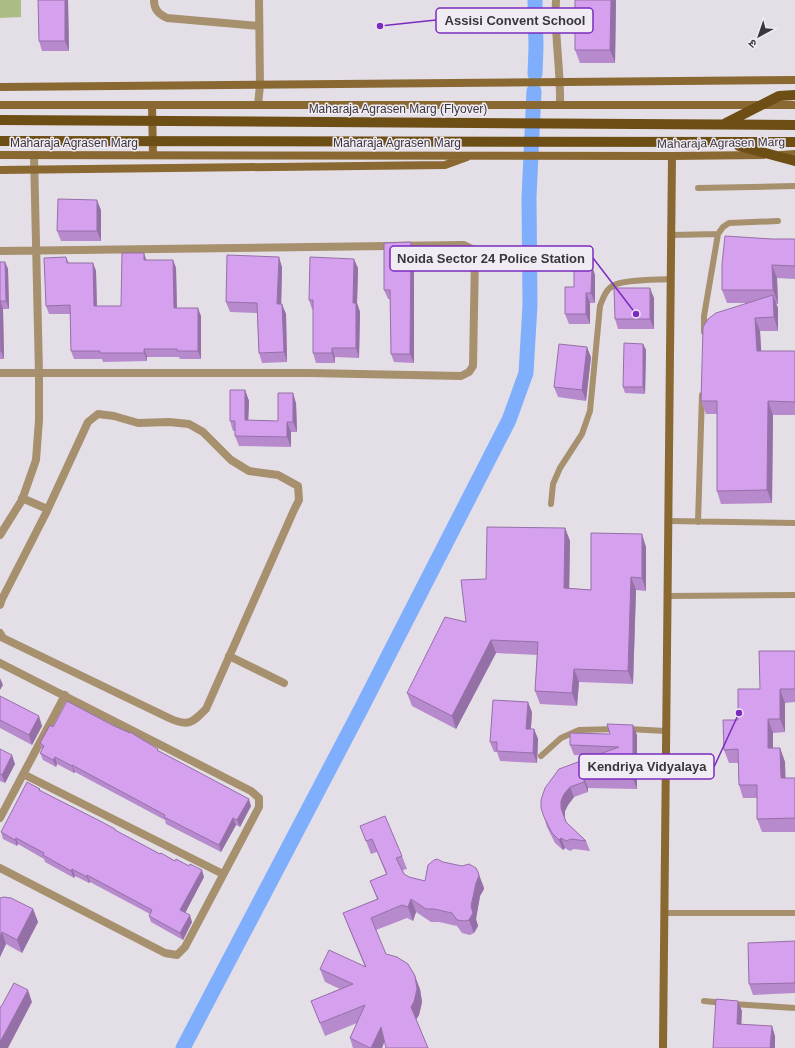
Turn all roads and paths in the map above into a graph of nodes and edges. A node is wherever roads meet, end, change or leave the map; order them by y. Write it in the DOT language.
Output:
graph roads {
  1 [pos="154,0"];
  2 [pos="259,0"];
  3 [pos="556,0"];
  4 [pos="259,26"];
  5 [pos="795,80"];
  6 [pos="560,82"];
  7 [pos="260,85"];
  8 [pos="0,87"];
  9 [pos="795,95"];
  10 [pos="0,105"];
  11 [pos="152,105"];
  12 [pos="258,105"];
  13 [pos="559,105"];
  14 [pos="795,105"];
  15 [pos="0,120"];
  16 [pos="724,124"];
  17 [pos="795,125"];
  18 [pos="0,141"];
  19 [pos="725,142"];
  20 [pos="795,142"];
  21 [pos="795,154"];
  22 [pos="0,155"];
  23 [pos="34,155"];
  24 [pos="153,155"];
  25 [pos="471,155"];
  26 [pos="672,156"];
  27 [pos="795,161"];
  28 [pos="0,170"];
  29 [pos="34,170"];
  30 [pos="795,186"];
  31 [pos="698,188"];
  32 [pos="778,221"];
  33 [pos="718,234"];
  34 [pos="672,235"];
  35 [pos="0,251"];
  36 [pos="37,251"];
  37 [pos="671,279"];
  38 [pos="703,339"];
  39 [pos="0,373"];
  40 [pos="39,373"];
  41 [pos="702,387"];
  42 [pos="22,498"];
  43 [pos="551,504"];
  44 [pos="47,509"];
  45 [pos="669,522"];
  46 [pos="698,522"];
  47 [pos="795,523"];
  48 [pos="0,535"];
  49 [pos="795,595"];
  50 [pos="668,596"];
  51 [pos="0,605"];
  52 [pos="0,632"];
  53 [pos="229,656"];
  54 [pos="0,663"];
  55 [pos="284,683"];
  56 [pos="65,695"];
  57 [pos="666,731"];
  58 [pos="541,756"];
  59 [pos="23,774"];
  60 [pos="0,818"];
  61 [pos="0,868"];
  62 [pos="223,874"];
  63 [pos="664,913"];
  64 [pos="795,913"];
  65 [pos="704,1001"];
  66 [pos="795,1008"];
  67 [pos="663,1048"];
  1 -- 4 [label="street"];
  2 -- 4 [label="street"];
  3 -- 6 [label="street"];
  4 -- 7 [label="street"];
  5 -- 6 [label="street"];
  6 -- 7 [label="street"];
  6 -- 13 [label="street"];
  7 -- 8 [label="street"];
  7 -- 12 [label="street"];
  9 -- 16 [label="main road, bridge"];
  10 -- 11 [label="street"];
  11 -- 12 [label="street"];
  11 -- 24 [label="street"];
  12 -- 13 [label="street"];
  13 -- 14 [label="street"];
  15 -- 16 [label="main road, Maharaja Agrasen Marg (Flyover), bridge"];
  16 -- 17 [label="main road, Maharaja Agrasen Marg (Flyover), bridge"];
  18 -- 19 [label="main road, bridge"];
  19 -- 20 [label="main road, bridge"];
  19 -- 27 [label="main road, bridge"];
  21 -- 26 [label="street, Maharaja Agrasen Marg"];
  22 -- 23 [label="street, Maharaja Agrasen Marg"];
  23 -- 24 [label="street, Maharaja Agrasen Marg"];
  23 -- 29 [label="street"];
  24 -- 25 [label="street, Maharaja Agrasen Marg"];
  25 -- 26 [label="street, Maharaja Agrasen Marg"];
  25 -- 29 [label="street"];
  26 -- 34 [label="street"];
  28 -- 29 [label="street"];
  29 -- 36 [label="street"];
  30 -- 31 [label="lane"];
  32 -- 33 [label="lane"];
  33 -- 34 [label="lane"];
  33 -- 38 [label="lane"];
  34 -- 37 [label="street"];
  35 -- 36 [label="street"];
  36 -- 40 [label="street"];
  36 -- 40 [label="street"];
  37 -- 43 [label="lane"];
  37 -- 45 [label="street"];
  39 -- 40 [label="street"];
  40 -- 42 [label="street"];
  41 -- 46 [label="lane"];
  42 -- 44 [label="street"];
  42 -- 48 [label="street"];
  44 -- 51 [label="street"];
  44 -- 53 [label="street"];
  45 -- 46 [label="lane"];
  45 -- 50 [label="street"];
  46 -- 47 [label="lane"];
  49 -- 50 [label="lane"];
  50 -- 57 [label="street"];
  52 -- 53 [label="street"];
  53 -- 55 [label="street"];
  54 -- 56 [label="street"];
  56 -- 59 [label="street"];
  56 -- 62 [label="street"];
  57 -- 58 [label="lane"];
  57 -- 63 [label="street"];
  59 -- 60 [label="street"];
  59 -- 62 [label="street"];
  61 -- 62 [label="street"];
  63 -- 64 [label="lane"];
  63 -- 67 [label="street"];
  65 -- 66 [label="lane"];
}
